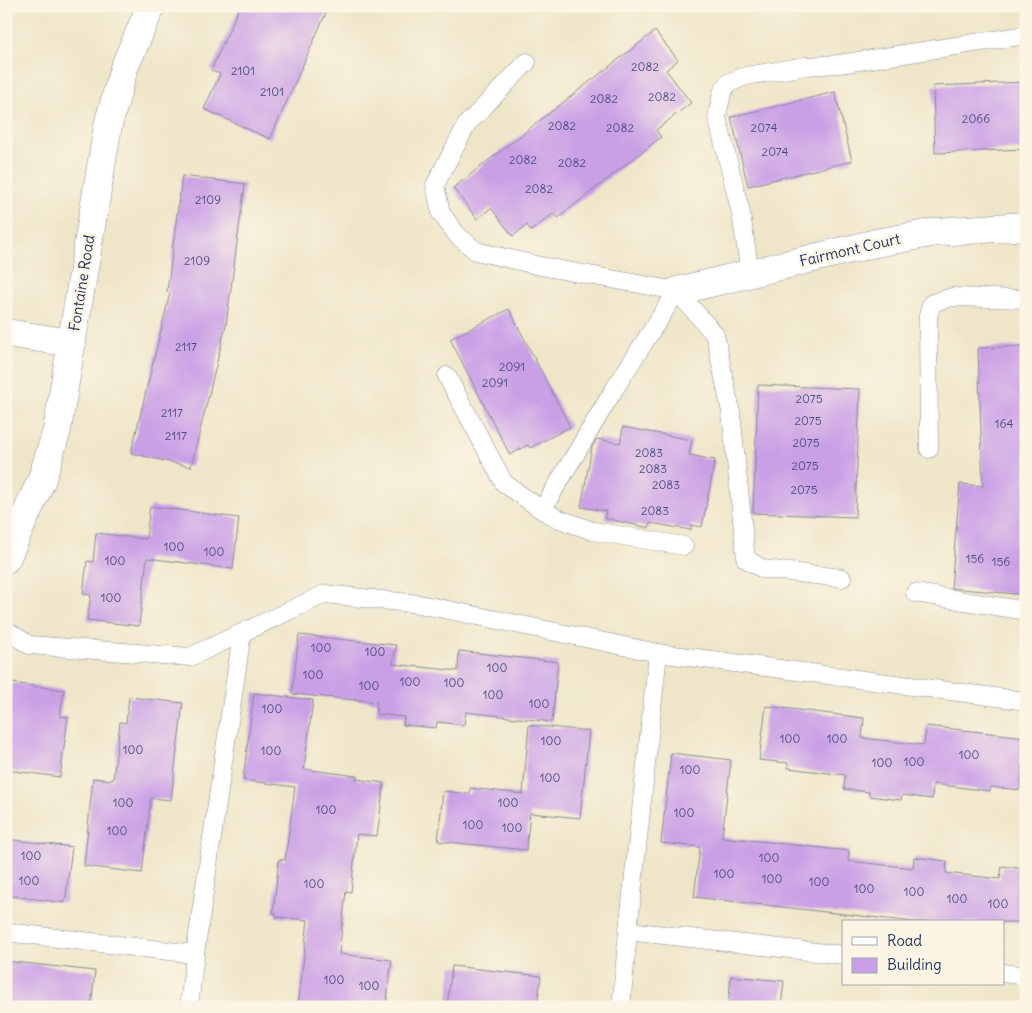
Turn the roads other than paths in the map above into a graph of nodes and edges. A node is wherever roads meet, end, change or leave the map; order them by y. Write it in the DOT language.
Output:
graph roads {
  1 [pos="151,6"];
  2 [pos="1026,35"];
  3 [pos="527,62"];
  4 [pos="1026,226"];
  5 [pos="750,274"];
  6 [pos="677,291"];
  7 [pos="1026,299"];
  8 [pos="6,333"];
  9 [pos="72,343"];
  10 [pos="447,376"];
  11 [pos="929,449"];
  12 [pos="542,510"];
  13 [pos="684,546"];
  14 [pos="6,559"];
  15 [pos="842,578"];
  16 [pos="915,593"];
  17 [pos="1026,611"];
  18 [pos="6,630"];
  19 [pos="242,633"];
  20 [pos="658,653"];
  21 [pos="1026,701"];
  22 [pos="628,931"];
  23 [pos="6,932"];
  24 [pos="195,954"];
  25 [pos="842,955"];
  26 [pos="1004,973"];
  27 [pos="1026,976"];
  28 [pos="189,1007"];
  29 [pos="621,1007"];
  1 -- 9 [label="street, Fontaine Road"];
  2 -- 5 [label="lane"];
  3 -- 6 [label="lane"];
  4 -- 5 [label="street, Fairmont Court"];
  5 -- 6 [label="street, Fairmont Court"];
  6 -- 12 [label="lane"];
  6 -- 15 [label="lane"];
  7 -- 11 [label="lane"];
  8 -- 9 [label="street"];
  9 -- 14 [label="street, Fontaine Road"];
  10 -- 12 [label="lane"];
  12 -- 13 [label="lane"];
  16 -- 17 [label="lane"];
  18 -- 19 [label="lane"];
  19 -- 20 [label="lane"];
  19 -- 24 [label="lane"];
  20 -- 21 [label="lane"];
  20 -- 22 [label="lane"];
  22 -- 25 [label="lane"];
  22 -- 29 [label="lane"];
  23 -- 24 [label="lane"];
  24 -- 28 [label="lane"];
  26 -- 27 [label="lane"];
}
